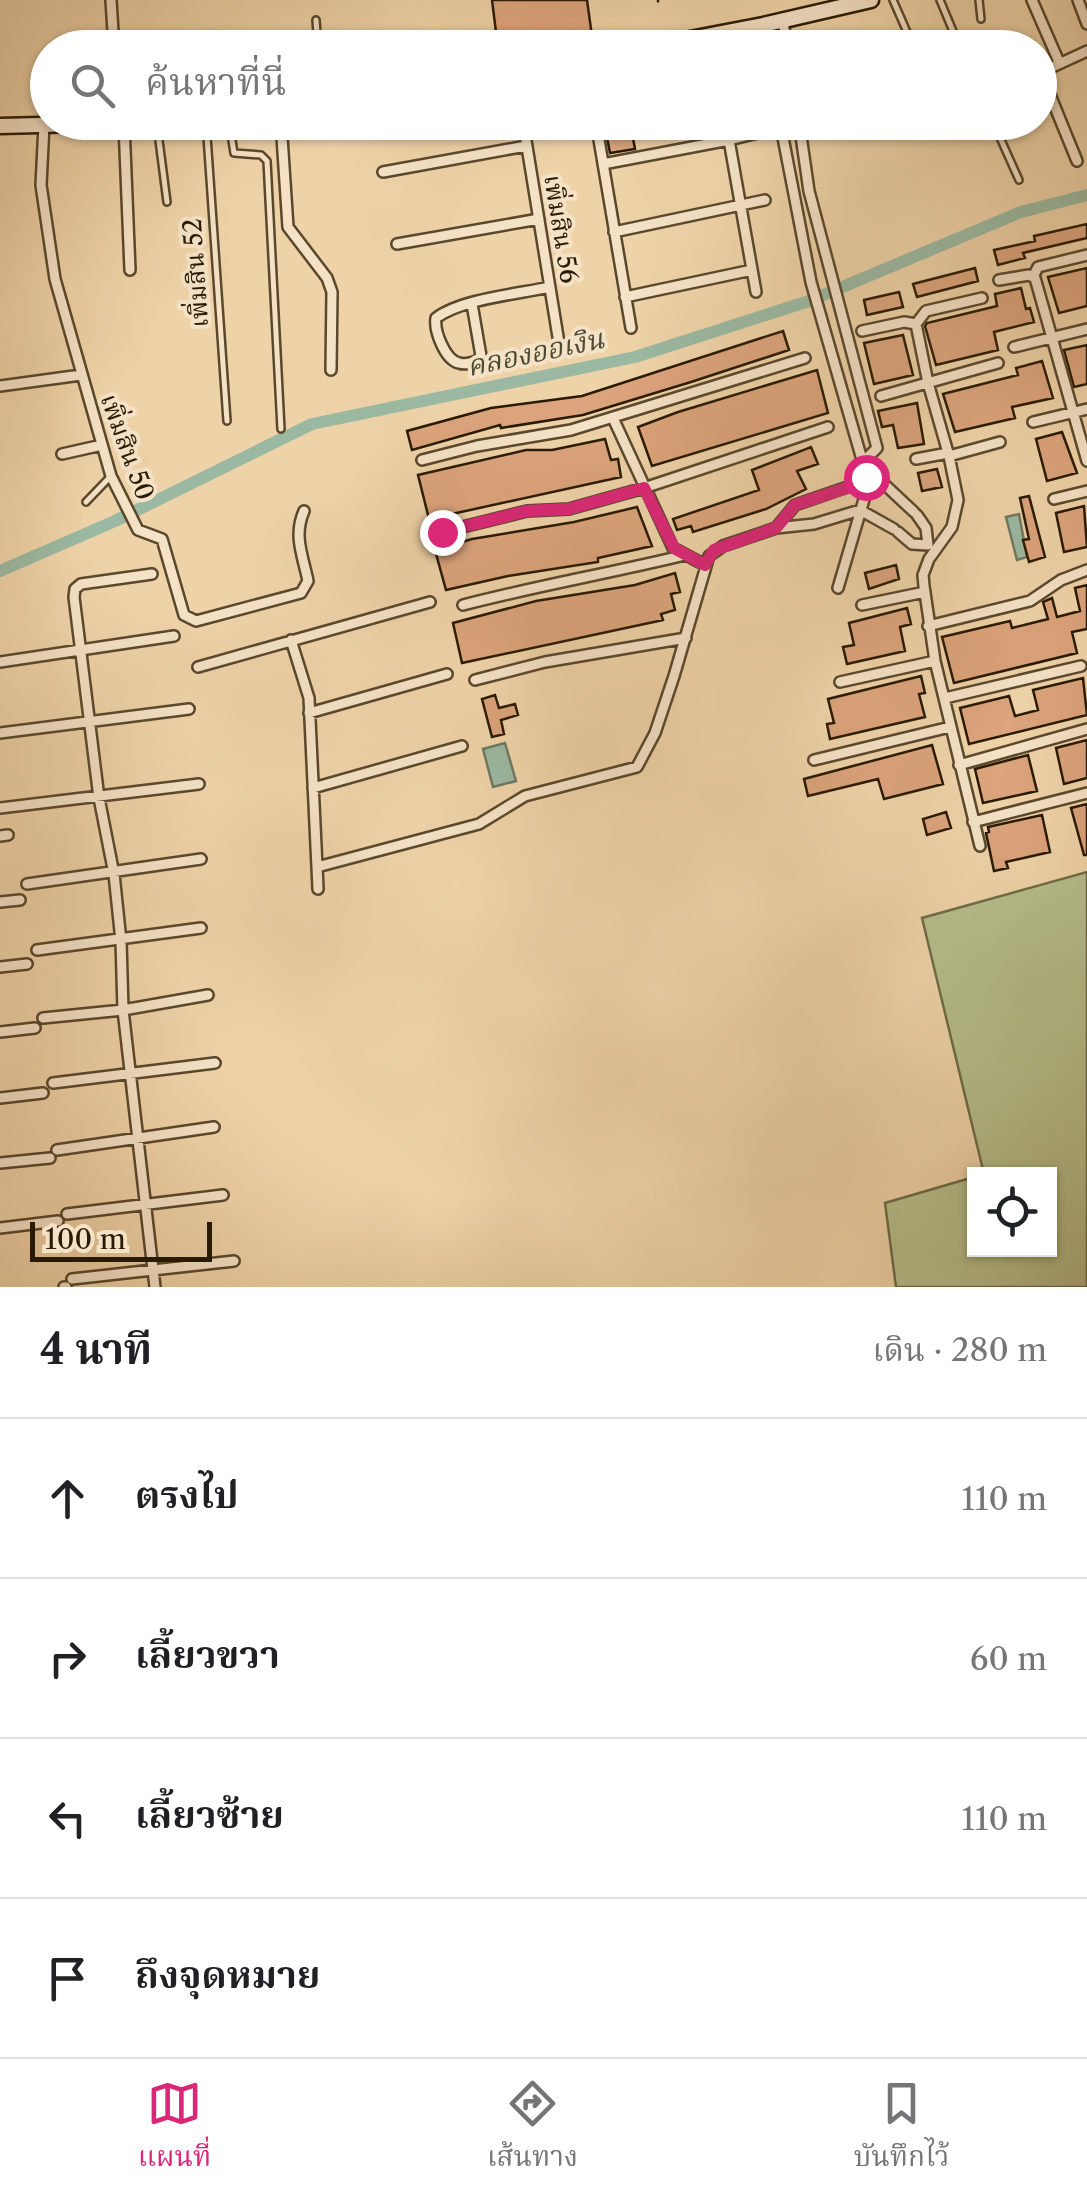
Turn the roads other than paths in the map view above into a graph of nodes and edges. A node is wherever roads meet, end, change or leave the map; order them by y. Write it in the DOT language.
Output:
graph roads {
  1 [pos="110,0"];
  2 [pos="871,0"];
  3 [pos="893,0"];
  4 [pos="940,0"];
  5 [pos="979,0"];
  6 [pos="1032,0"];
  7 [pos="1078,0"];
  8 [pos="981,19"];
  9 [pos="316,20"];
  10 [pos="783,21"];
  11 [pos="1087,24"];
  12 [pos="764,25"];
  13 [pos="112,30"];
  14 [pos="317,30"];
  15 [pos="739,30"];
  16 [pos="765,30"];
  17 [pos="784,30"];
  18 [pos="906,30"];
  19 [pos="952,30"];
  20 [pos="1046,30"];
  21 [pos="1087,51"];
  22 [pos="1057,55"];
  23 [pos="1060,62"];
  24 [pos="1057,64"];
  25 [pos="1057,112"];
  26 [pos="30,125"];
  27 [pos="0,126"];
  28 [pos="43,140"];
  29 [pos="122,140"];
  30 [pos="158,140"];
  31 [pos="207,140"];
  32 [pos="232,140"];
  33 [pos="282,140"];
  34 [pos="525,140"];
  35 [pos="599,140"];
  36 [pos="729,140"];
  37 [pos="783,140"];
  38 [pos="802,140"];
  39 [pos="1001,140"];
  40 [pos="526,146"];
  41 [pos="1077,161"];
  42 [pos="603,164"];
  43 [pos="383,172"];
  44 [pos="1019,180"];
  45 [pos="766,200"];
  46 [pos="166,202"];
  47 [pos="742,205"];
  48 [pos="538,219"];
  49 [pos="614,232"];
  50 [pos="398,244"];
  51 [pos="1087,255"];
  52 [pos="130,270"];
  53 [pos="752,270"];
  54 [pos="1033,277"];
  55 [pos="999,280"];
  56 [pos="550,287"];
  57 [pos="756,292"];
  58 [pos="625,297"];
  59 [pos="982,298"];
  60 [pos="472,304"];
  61 [pos="916,324"];
  62 [pos="630,328"];
  63 [pos="1087,328"];
  64 [pos="862,331"];
  65 [pos="1052,338"];
  66 [pos="559,343"];
  67 [pos="1014,347"];
  68 [pos="805,358"];
  69 [pos="998,363"];
  70 [pos="331,370"];
  71 [pos="81,376"];
  72 [pos="928,383"];
  73 [pos="0,386"];
  74 [pos="881,396"];
  75 [pos="1087,409"];
  76 [pos="1072,413"];
  77 [pos="613,418"];
  78 [pos="227,421"];
  79 [pos="1032,422"];
  80 [pos="828,427"];
  81 [pos="281,429"];
  82 [pos="1000,442"];
  83 [pos="102,444"];
  84 [pos="62,454"];
  85 [pos="949,454"];
  86 [pos="916,459"];
  87 [pos="422,460"];
  88 [pos="864,461"];
  89 [pos="1087,461"];
  90 [pos="111,476"];
  91 [pos="866,477"];
  92 [pos="644,488"];
  93 [pos="1087,491"];
  94 [pos="1054,499"];
  95 [pos="86,502"];
  96 [pos="860,510"];
  97 [pos="304,511"];
  98 [pos="776,528"];
  99 [pos="442,532"];
  100 [pos="932,547"];
  101 [pos="685,555"];
  102 [pos="705,565"];
  103 [pos="1087,570"];
  104 [pos="152,574"];
  105 [pos="838,588"];
  106 [pos="925,592"];
  107 [pos="430,602"];
  108 [pos="463,605"];
  109 [pos="862,605"];
  110 [pos="928,626"];
  111 [pos="174,636"];
  112 [pos="686,638"];
  113 [pos="291,640"];
  114 [pos="80,650"];
  115 [pos="0,662"];
  116 [pos="935,662"];
  117 [pos="1082,666"];
  118 [pos="198,667"];
  119 [pos="447,674"];
  120 [pos="475,680"];
  121 [pos="840,682"];
  122 [pos="945,698"];
  123 [pos="189,709"];
  124 [pos="309,713"];
  125 [pos="90,722"];
  126 [pos="950,727"];
  127 [pos="1087,729"];
  128 [pos="0,733"];
  129 [pos="462,746"];
  130 [pos="814,760"];
  131 [pos="959,765"];
  132 [pos="198,784"];
  133 [pos="313,788"];
  134 [pos="1087,793"];
  135 [pos="99,798"];
  136 [pos="0,800"];
  137 [pos="20,804"];
  138 [pos="0,808"];
  139 [pos="973,822"];
  140 [pos="980,846"];
  141 [pos="201,859"];
  142 [pos="317,867"];
  143 [pos="114,874"];
  144 [pos="27,884"];
  145 [pos="318,889"];
  146 [pos="20,900"];
  147 [pos="0,902"];
  148 [pos="201,928"];
  149 [pos="122,940"];
  150 [pos="37,950"];
  151 [pos="27,964"];
  152 [pos="0,967"];
  153 [pos="208,995"];
  154 [pos="123,1010"];
  155 [pos="43,1018"];
  156 [pos="35,1028"];
  157 [pos="0,1032"];
  158 [pos="215,1063"];
  159 [pos="131,1076"];
  160 [pos="53,1083"];
  161 [pos="43,1093"];
  162 [pos="0,1098"];
  163 [pos="214,1127"];
  164 [pos="138,1138"];
  165 [pos="0,1162"];
  166 [pos="223,1195"];
  167 [pos="147,1204"];
  168 [pos="0,1228"];
  169 [pos="234,1260"];
  170 [pos="153,1270"];
  171 [pos="67,1284"];
  172 [pos="155,1287"];
  1 -- 13 [label="street"];
  2 -- 10 [label="street"];
  3 -- 18 [label="lane"];
  4 -- 19 [label="lane"];
  5 -- 8 [label="lane"];
  6 -- 20 [label="street"];
  7 -- 11 [label="street"];
  9 -- 14 [label="lane"];
  10 -- 12 [label="street"];
  10 -- 17 [label="street"];
  12 -- 15 [label="street"];
  12 -- 16 [label="street"];
  21 -- 23 [label="street"];
  22 -- 23 [label="street"];
  23 -- 24 [label="street"];
  25 -- 41 [label="street"];
  26 -- 27 [label="street"];
  28 -- 71 [label="street, เพิ่มสิน 50"];
  29 -- 52 [label="street"];
  30 -- 46 [label="lane"];
  31 -- 78 [label="lane, เพิ่มสิน 52"];
  32 -- 81 [label="lane"];
  33 -- 70 [label="street"];
  34 -- 40 [label="street, เพิ่มสิน 56"];
  35 -- 42 [label="street"];
  36 -- 42 [label="street"];
  36 -- 47 [label="street"];
  37 -- 88 [label="street"];
  38 -- 88 [label="street"];
  39 -- 44 [label="lane"];
  40 -- 43 [label="street"];
  40 -- 48 [label="street, เพิ่มสิน 56"];
  42 -- 49 [label="street"];
  45 -- 47 [label="street"];
  47 -- 49 [label="street"];
  47 -- 53 [label="street"];
  48 -- 50 [label="street"];
  48 -- 56 [label="street, เพิ่มสิน 56"];
  49 -- 58 [label="street"];
  51 -- 54 [label="street"];
  53 -- 57 [label="street"];
  53 -- 58 [label="street"];
  54 -- 55 [label="street"];
  54 -- 65 [label="street"];
  56 -- 60 [label="street"];
  56 -- 66 [label="street, เพิ่มสิน 56"];
  58 -- 62 [label="street"];
  59 -- 61 [label="street"];
  60 -- 60 [label="street"];
  61 -- 64 [label="street"];
  61 -- 72 [label="street"];
  63 -- 65 [label="street"];
  65 -- 67 [label="street"];
  65 -- 76 [label="street"];
  68 -- 77 [label="street"];
  69 -- 72 [label="street"];
  71 -- 73 [label="street"];
  71 -- 83 [label="street, เพิ่มสิน 50"];
  72 -- 74 [label="street"];
  72 -- 85 [label="street"];
  75 -- 76 [label="street"];
  76 -- 79 [label="street"];
  76 -- 89 [label="street"];
  77 -- 87 [label="street"];
  77 -- 92 [label="street"];
  80 -- 92 [label="street"];
  82 -- 85 [label="street"];
  83 -- 84 [label="street"];
  83 -- 90 [label="street, เพิ่มสิน 50"];
  85 -- 86 [label="street"];
  85 -- 100 [label="street"];
  88 -- 91 [label="street"];
  90 -- 95 [label="lane"];
  90 -- 97 [label="street, เพิ่มสิน 50"];
  91 -- 96 [label="street"];
  91 -- 98 [label="street"];
  91 -- 100 [label="street"];
  92 -- 99 [label="street"];
  92 -- 101 [label="street"];
  93 -- 94 [label="street"];
  96 -- 98 [label="street"];
  96 -- 100 [label="street"];
  96 -- 105 [label="street"];
  98 -- 102 [label="street"];
  100 -- 106 [label="street"];
  101 -- 102 [label="street"];
  101 -- 108 [label="street"];
  102 -- 112 [label="street"];
  103 -- 110 [label="street"];
  104 -- 114 [label="street"];
  106 -- 109 [label="street"];
  106 -- 110 [label="street"];
  107 -- 113 [label="street"];
  110 -- 116 [label="street"];
  111 -- 114 [label="street"];
  112 -- 120 [label="street"];
  112 -- 142 [label="street"];
  113 -- 118 [label="street"];
  113 -- 124 [label="street"];
  114 -- 115 [label="street"];
  114 -- 125 [label="street"];
  116 -- 121 [label="street"];
  116 -- 122 [label="street"];
  117 -- 122 [label="street"];
  119 -- 124 [label="street"];
  122 -- 126 [label="street"];
  123 -- 125 [label="street"];
  124 -- 133 [label="street"];
  125 -- 128 [label="street"];
  125 -- 135 [label="street"];
  126 -- 130 [label="street"];
  126 -- 131 [label="street"];
  127 -- 131 [label="street"];
  129 -- 133 [label="street"];
  131 -- 139 [label="street"];
  132 -- 135 [label="street"];
  133 -- 142 [label="street"];
  134 -- 139 [label="street"];
  135 -- 137 [label="street"];
  135 -- 143 [label="street"];
  136 -- 137 [label="street"];
  137 -- 138 [label="street"];
  139 -- 140 [label="street"];
  141 -- 143 [label="street"];
  142 -- 145 [label="street"];
  143 -- 144 [label="street"];
  143 -- 149 [label="street"];
  146 -- 147 [label="street"];
  148 -- 149 [label="street"];
  149 -- 150 [label="street"];
  149 -- 154 [label="street"];
  151 -- 152 [label="street"];
  153 -- 154 [label="street"];
  154 -- 155 [label="street"];
  154 -- 159 [label="street"];
  156 -- 157 [label="street"];
  158 -- 159 [label="street"];
  159 -- 160 [label="street"];
  159 -- 164 [label="street"];
  161 -- 162 [label="street"];
  163 -- 164 [label="street"];
  164 -- 165 [label="street"];
  164 -- 167 [label="street"];
  166 -- 167 [label="street"];
  167 -- 168 [label="street"];
  167 -- 170 [label="street"];
  169 -- 170 [label="street"];
  170 -- 171 [label="street"];
  170 -- 172 [label="street"];
}
